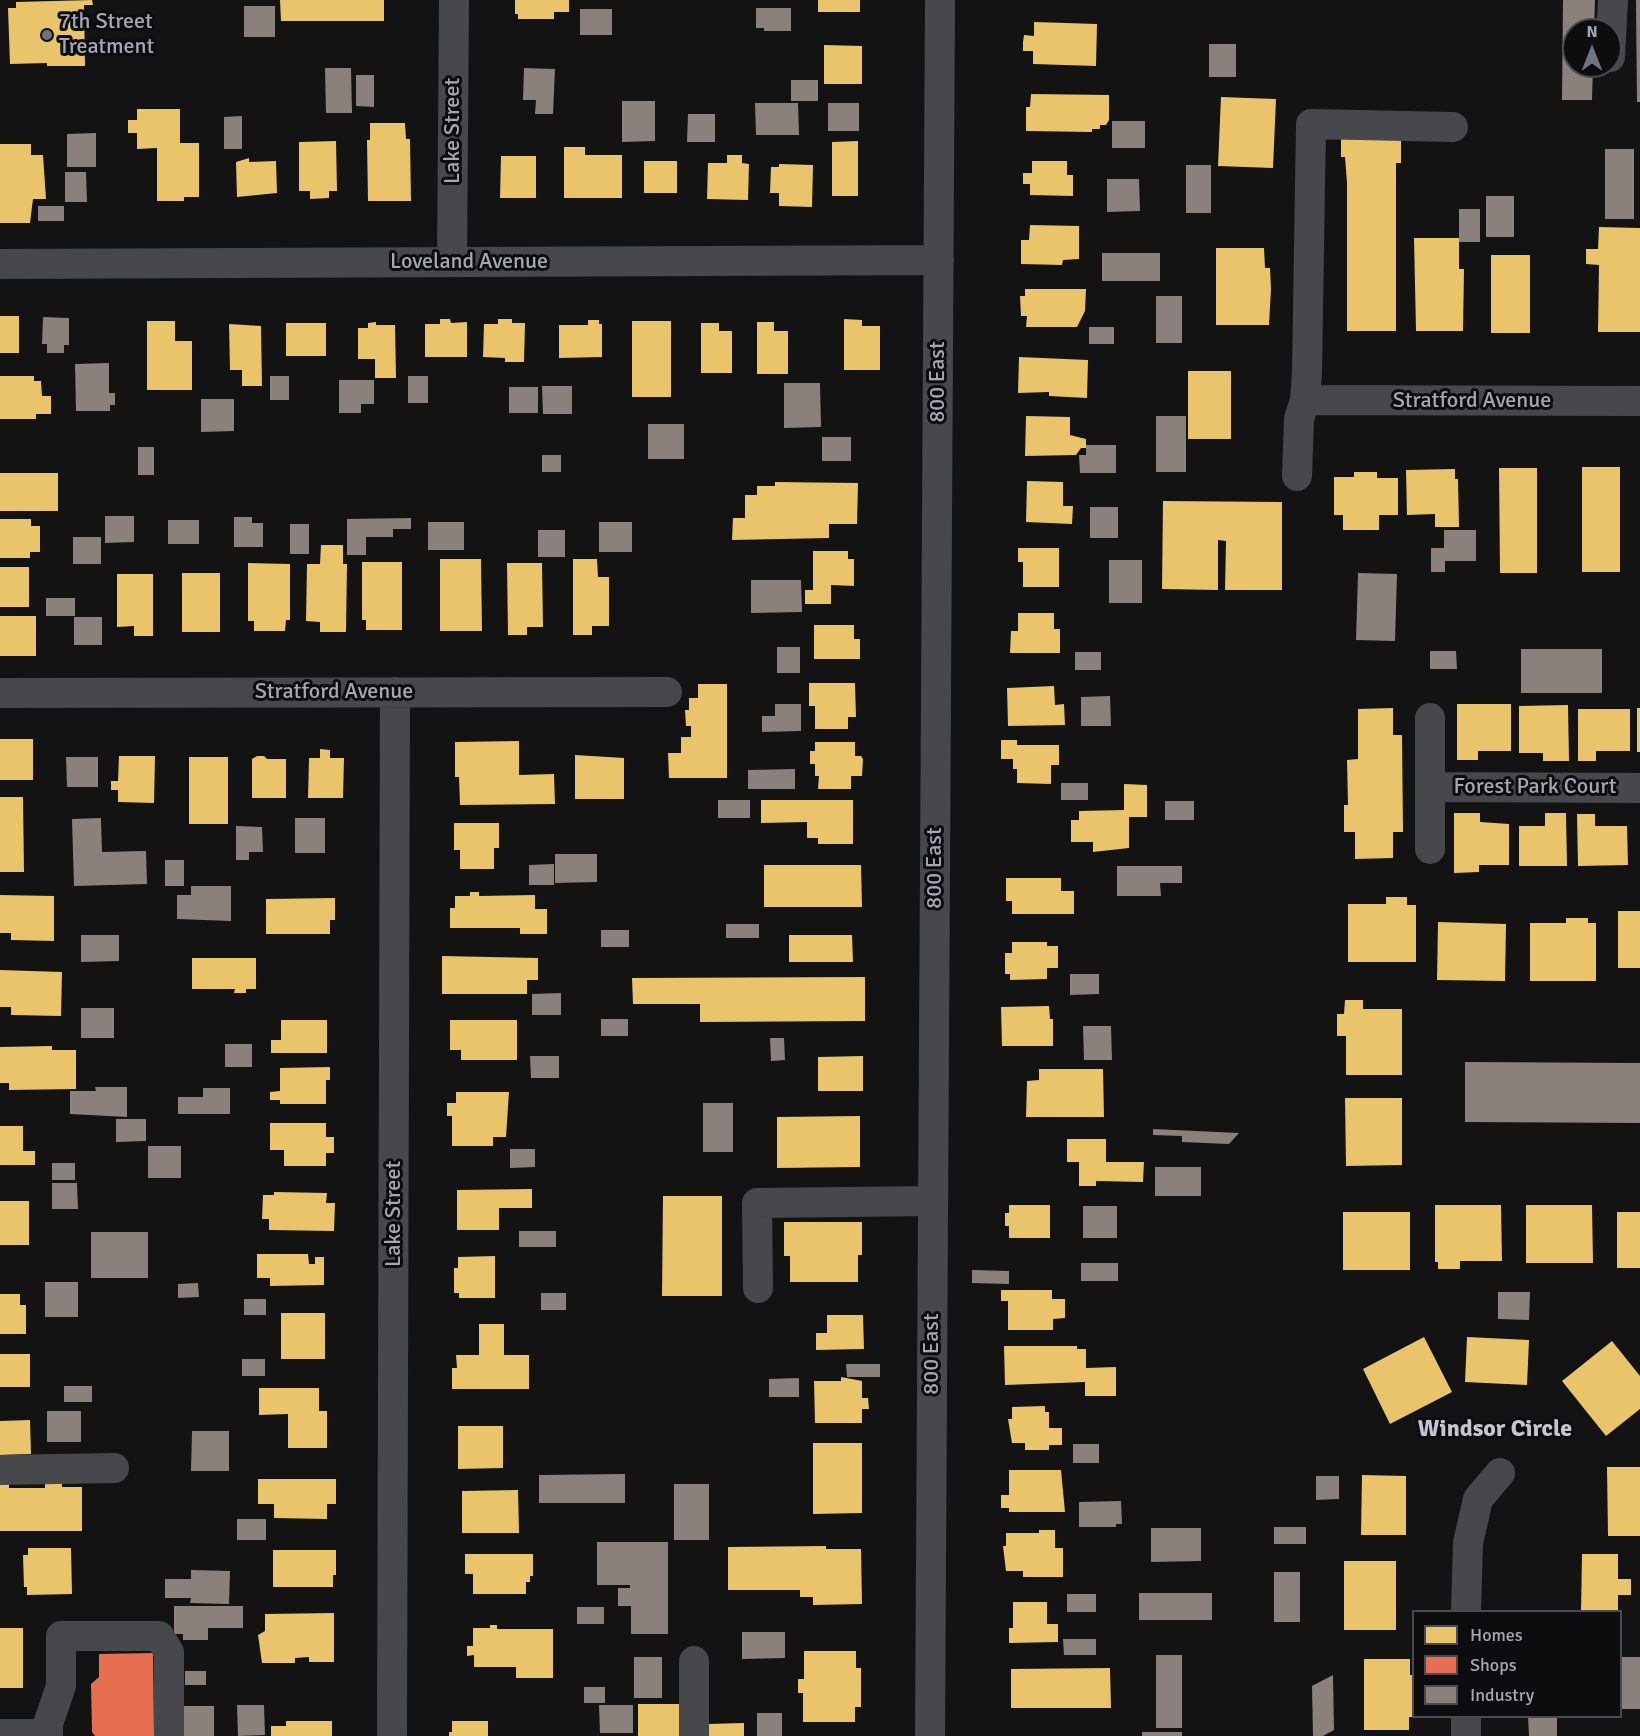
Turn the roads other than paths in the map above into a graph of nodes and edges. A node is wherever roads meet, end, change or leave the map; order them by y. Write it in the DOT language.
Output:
graph roads {
  1 [pos="454,0"];
  2 [pos="940,0"];
  3 [pos="1612,0"];
  4 [pos="1611,18"];
  5 [pos="1453,127"];
  6 [pos="939,260"];
  7 [pos="452,262"];
  8 [pos="0,264"];
  9 [pos="1305,400"];
  10 [pos="1640,402"];
  11 [pos="1297,476"];
  12 [pos="395,692"];
  13 [pos="667,692"];
  14 [pos="0,693"];
  15 [pos="1430,718"];
  16 [pos="1430,787"];
  17 [pos="1640,788"];
  18 [pos="1430,849"];
  19 [pos="933,1202"];
  20 [pos="758,1288"];
  21 [pos="114,1468"];
  22 [pos="0,1470"];
  23 [pos="1500,1473"];
  24 [pos="1466,1610"];
  25 [pos="694,1661"];
  26 [pos="1466,1718"];
  27 [pos="0,1734"];
  28 [pos="48,1735"];
  29 [pos="169,1736"];
  30 [pos="392,1736"];
  31 [pos="694,1736"];
  32 [pos="930,1736"];
  33 [pos="1466,1736"];
  1 -- 7 [label="street, Lake Street"];
  2 -- 6 [label="street, 800 East"];
  3 -- 4 [label="street"];
  5 -- 9 [label="street"];
  6 -- 7 [label="street, Loveland Avenue"];
  6 -- 19 [label="street, 800 East"];
  7 -- 8 [label="street, Loveland Avenue"];
  9 -- 10 [label="street, Stratford Avenue"];
  9 -- 11 [label="street"];
  12 -- 13 [label="street, Stratford Avenue"];
  12 -- 14 [label="street, Stratford Avenue"];
  12 -- 30 [label="street, Lake Street"];
  15 -- 16 [label="street, Forest Park Court"];
  16 -- 17 [label="street, Forest Park Court"];
  16 -- 18 [label="street, Forest Park Court"];
  19 -- 20 [label="street"];
  19 -- 32 [label="street, 800 East"];
  21 -- 22 [label="street"];
  23 -- 24 [label="street"];
  25 -- 31 [label="street"];
  26 -- 33 [label="street"];
  27 -- 28 [label="street"];
  28 -- 29 [label="street"];
}
